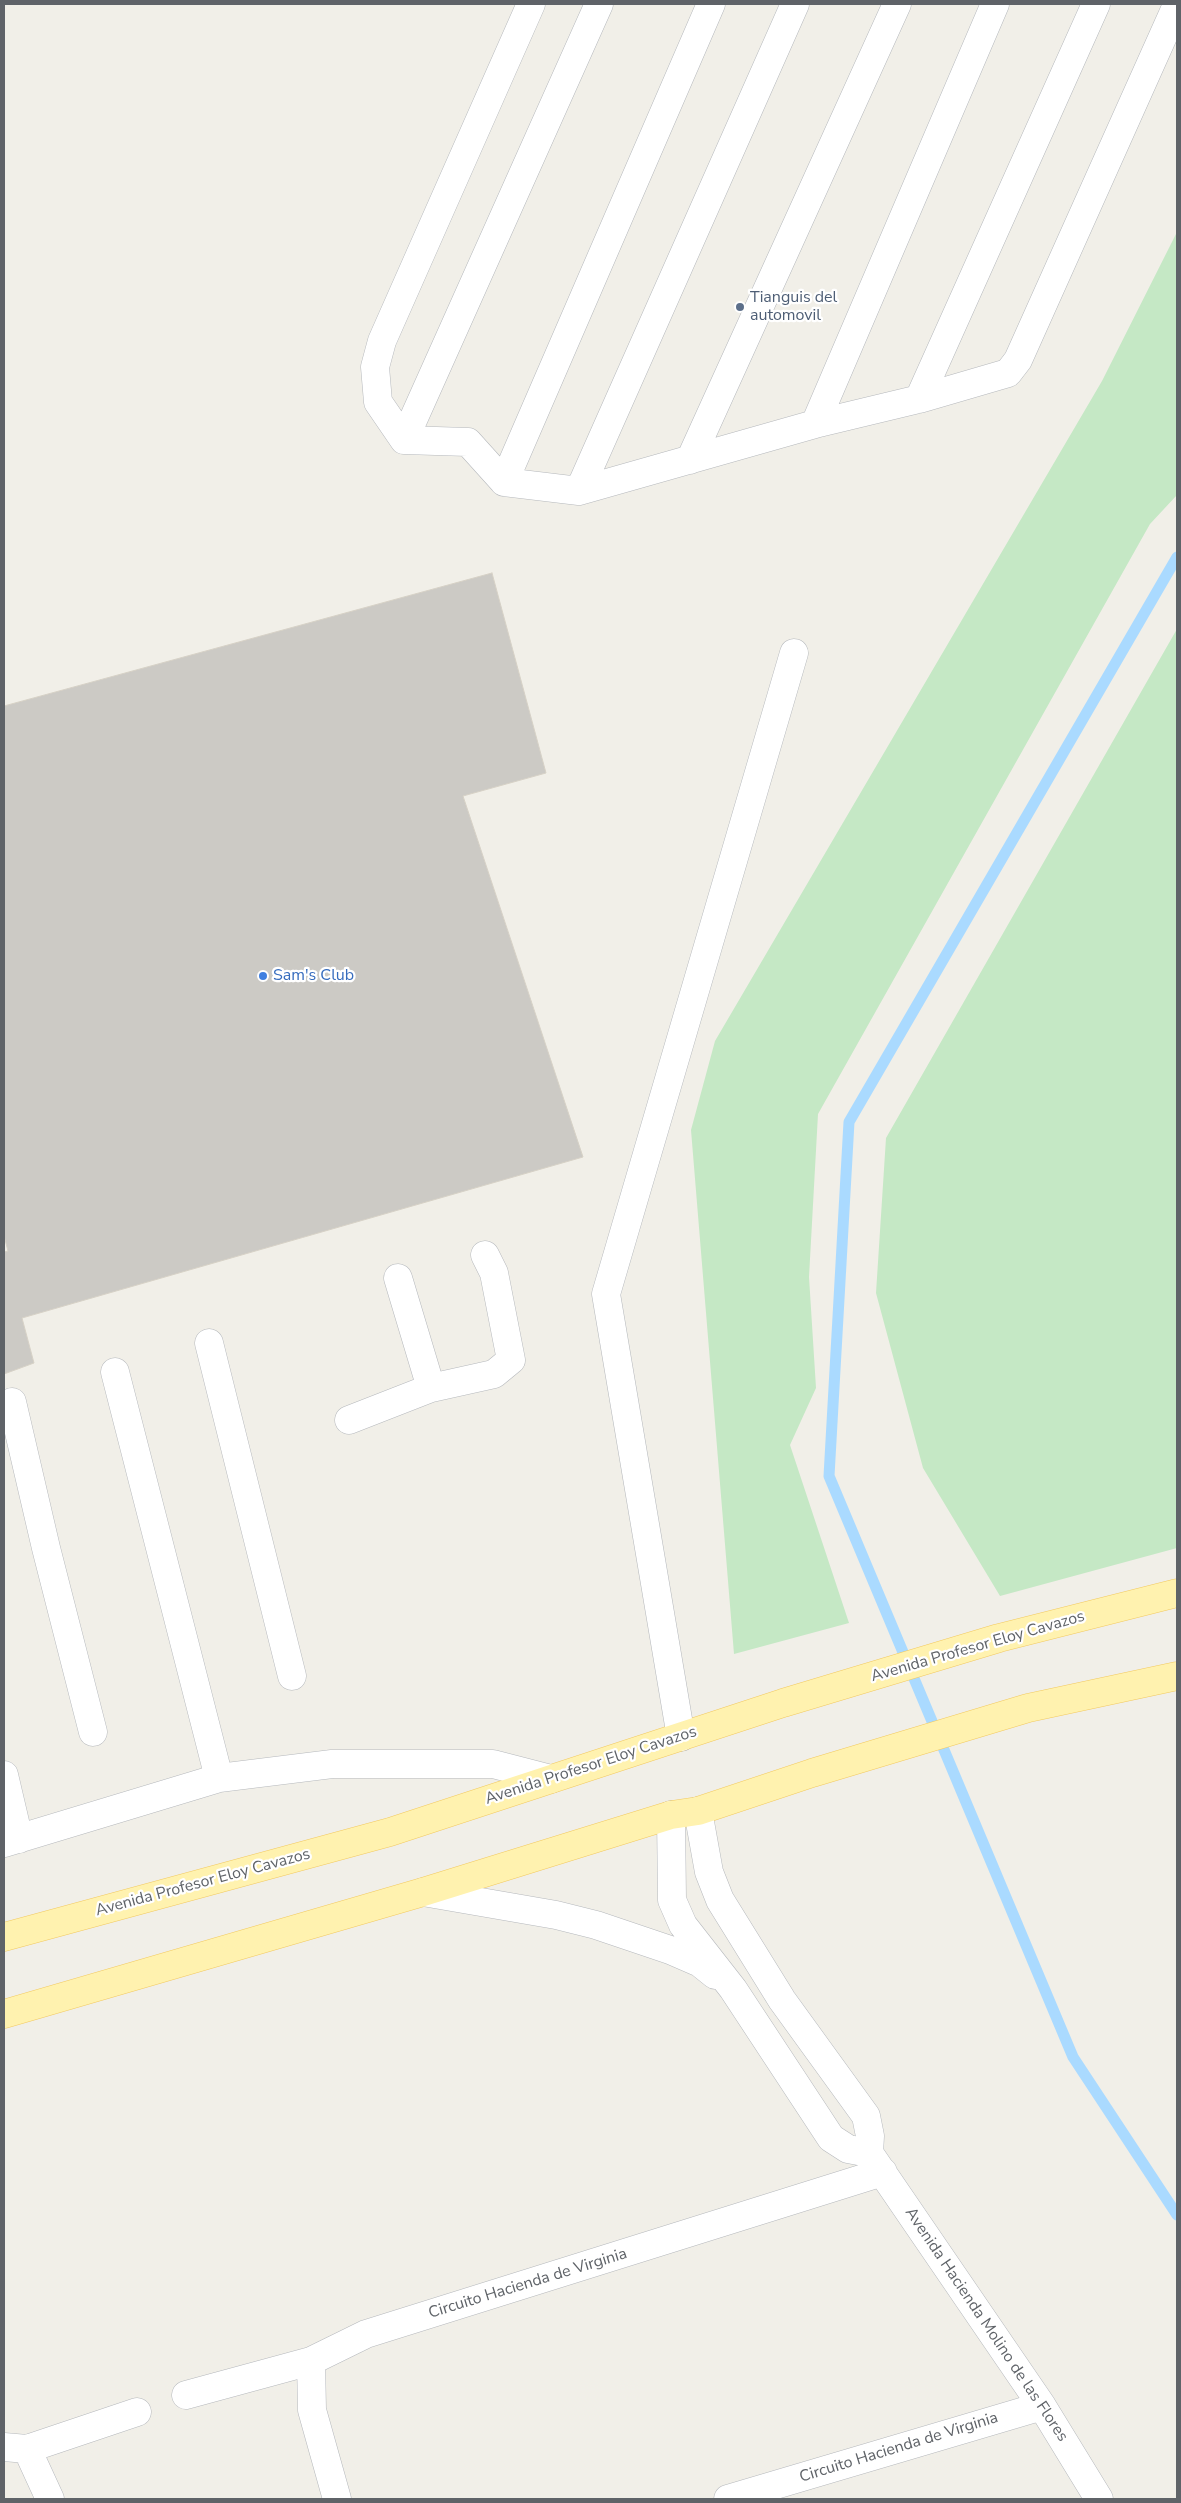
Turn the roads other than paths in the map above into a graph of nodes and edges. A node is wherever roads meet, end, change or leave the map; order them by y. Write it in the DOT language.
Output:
graph roads {
  1 [pos="531,4"];
  2 [pos="599,4"];
  3 [pos="711,4"];
  4 [pos="795,4"];
  5 [pos="897,4"];
  6 [pos="996,4"];
  7 [pos="1096,4"];
  8 [pos="1177,5"];
  9 [pos="919,399"];
  10 [pos="815,424"];
  11 [pos="404,440"];
  12 [pos="690,460"];
  13 [pos="504,482"];
  14 [pos="578,491"];
  15 [pos="794,653"];
  16 [pos="484,1255"];
  17 [pos="398,1278"];
  18 [pos="209,1343"];
  19 [pos="115,1372"];
  20 [pos="431,1388"];
  21 [pos="12,1402"];
  22 [pos="349,1420"];
  23 [pos="1177,1593"];
  24 [pos="292,1676"];
  25 [pos="1177,1676"];
  26 [pos="93,1732"];
  27 [pos="681,1737"];
  28 [pos="4,1775"];
  29 [pos="219,1778"];
  30 [pos="551,1779"];
  31 [pos="698,1811"];
  32 [pos="671,1815"];
  33 [pos="12,1841"];
  34 [pos="423,1892"];
  35 [pos="4,1937"];
  36 [pos="733,1989"];
  37 [pos="4,2014"];
  38 [pos="876,2163"];
  39 [pos="311,2361"];
  40 [pos="186,2395"];
  41 [pos="1042,2406"];
  42 [pos="137,2412"];
  43 [pos="16,2448"];
  44 [pos="50,2499"];
  45 [pos="337,2499"];
  46 [pos="728,2499"];
  47 [pos="1098,2499"];
  1 -- 11 [label="street"];
  2 -- 11 [label="street"];
  3 -- 13 [label="street"];
  4 -- 14 [label="street"];
  5 -- 12 [label="street"];
  6 -- 10 [label="street"];
  7 -- 9 [label="street"];
  8 -- 9 [label="street"];
  9 -- 10 [label="street"];
  10 -- 12 [label="street"];
  11 -- 13 [label="street"];
  12 -- 14 [label="street"];
  13 -- 14 [label="street"];
  15 -- 27 [label="street"];
  16 -- 20 [label="street"];
  17 -- 20 [label="street"];
  18 -- 24 [label="street"];
  19 -- 29 [label="street"];
  20 -- 22 [label="street"];
  21 -- 26 [label="street"];
  23 -- 27 [label="main road, Avenida Profesor Eloy Cavazos"];
  25 -- 31 [label="main road"];
  27 -- 30 [label="main road, Avenida Profesor Eloy Cavazos"];
  28 -- 33 [label="street"];
  29 -- 30 [label="street"];
  29 -- 33 [label="street"];
  30 -- 35 [label="main road, Avenida Profesor Eloy Cavazos"];
  31 -- 32 [label="main road"];
  31 -- 38 [label="street"];
  32 -- 34 [label="main road"];
  32 -- 36 [label="street"];
  34 -- 36 [label="street"];
  34 -- 37 [label="main road"];
  36 -- 38 [label="street"];
  38 -- 39 [label="street, Circuito Hacienda de Virginia"];
  38 -- 41 [label="street, Avenida Hacienda Molino de las Flores"];
  39 -- 40 [label="street, Circuito Hacienda de Virginia"];
  39 -- 45 [label="street"];
  41 -- 46 [label="street, Circuito Hacienda de Virginia"];
  41 -- 47 [label="street, Avenida Hacienda Molino de las Flores"];
  42 -- 43 [label="street"];
  43 -- 44 [label="street"];
}
